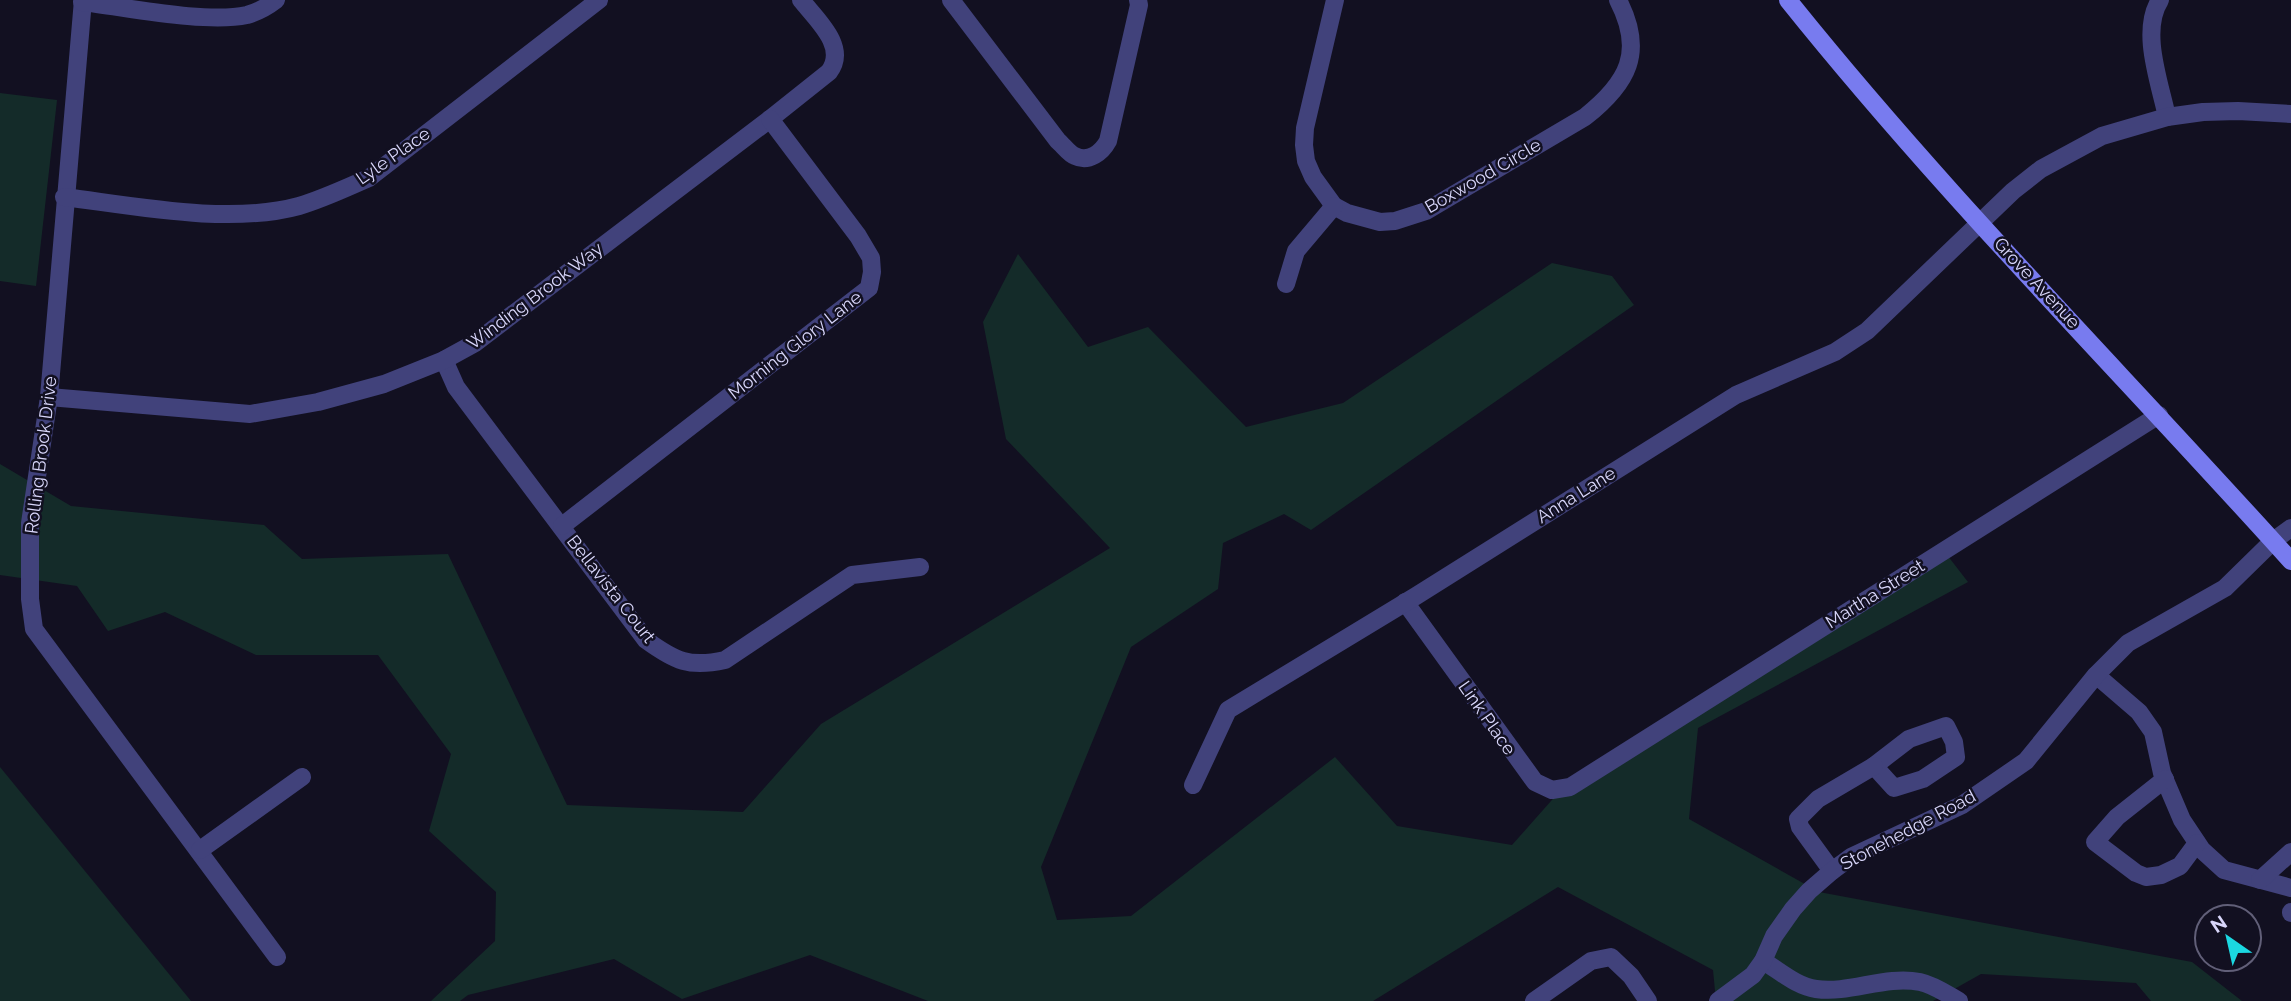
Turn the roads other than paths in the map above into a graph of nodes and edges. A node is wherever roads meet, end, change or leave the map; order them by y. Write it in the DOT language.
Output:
graph roads {
  1 [pos="276,0"];
  2 [pos="599,0"];
  3 [pos="801,0"];
  4 [pos="951,0"];
  5 [pos="1138,0"];
  6 [pos="1335,0"];
  7 [pos="1618,0"];
  8 [pos="1788,0"];
  9 [pos="2160,0"];
  10 [pos="82,1"];
  11 [pos="2291,114"];
  12 [pos="2167,117"];
  13 [pos="770,120"];
  14 [pos="64,197"];
  15 [pos="1334,206"];
  16 [pos="1981,223"];
  17 [pos="1286,284"];
  18 [pos="444,360"];
  19 [pos="49,397"];
  20 [pos="2159,415"];
  21 [pos="562,526"];
  22 [pos="2291,528"];
  23 [pos="2273,541"];
  24 [pos="2291,561"];
  25 [pos="919,567"];
  26 [pos="1405,602"];
  27 [pos="2096,675"];
  28 [pos="1874,766"];
  29 [pos="1591,774"];
  30 [pos="302,777"];
  31 [pos="2165,779"];
  32 [pos="1194,785"];
  33 [pos="2197,842"];
  34 [pos="200,850"];
  35 [pos="2291,852"];
  36 [pos="1832,871"];
  37 [pos="2260,880"];
  38 [pos="2291,888"];
  39 [pos="277,957"];
  40 [pos="1763,961"];
  41 [pos="1534,1001"];
  42 [pos="1647,1001"];
  43 [pos="1718,1001"];
  44 [pos="1959,1001"];
  1 -- 10 [label="street"];
  2 -- 14 [label="street, Lyle Place"];
  3 -- 13 [label="street, Winding Brook Way"];
  4 -- 5 [label="street"];
  6 -- 15 [label="street"];
  7 -- 15 [label="street, Boxwood Circle"];
  8 -- 16 [label="street, Grove Avenue"];
  9 -- 12 [label="street"];
  10 -- 14 [label="street, Rolling Brook Drive"];
  11 -- 12 [label="street, Anna Lane"];
  12 -- 16 [label="street, Anna Lane"];
  13 -- 18 [label="street, Winding Brook Way"];
  13 -- 21 [label="street, Morning Glory Lane"];
  14 -- 19 [label="street, Rolling Brook Drive"];
  15 -- 17 [label="street"];
  16 -- 20 [label="street, Grove Avenue"];
  16 -- 26 [label="street, Anna Lane"];
  18 -- 19 [label="street, Winding Brook Way"];
  18 -- 21 [label="street, Bellavista Court"];
  19 -- 34 [label="street, Rolling Brook Drive"];
  20 -- 23 [label="street, Grove Avenue"];
  20 -- 29 [label="street, Martha Street"];
  21 -- 25 [label="street, Bellavista Court"];
  22 -- 23 [label="street, Stonehedge Road"];
  23 -- 24 [label="street, Grove Avenue"];
  23 -- 27 [label="street, Stonehedge Road"];
  26 -- 29 [label="street, Link Place"];
  26 -- 32 [label="street, Anna Lane"];
  27 -- 31 [label="street"];
  27 -- 36 [label="street, Stonehedge Road"];
  28 -- 36 [label="street"];
  30 -- 34 [label="street"];
  31 -- 33 [label="street"];
  31 -- 33 [label="street"];
  33 -- 37 [label="street"];
  34 -- 39 [label="street, Rolling Brook Drive"];
  35 -- 37 [label="street"];
  36 -- 40 [label="street, Stonehedge Road"];
  37 -- 38 [label="street"];
  40 -- 43 [label="street, Stonehedge Road"];
  40 -- 44 [label="street"];
  41 -- 42 [label="street"];
}
